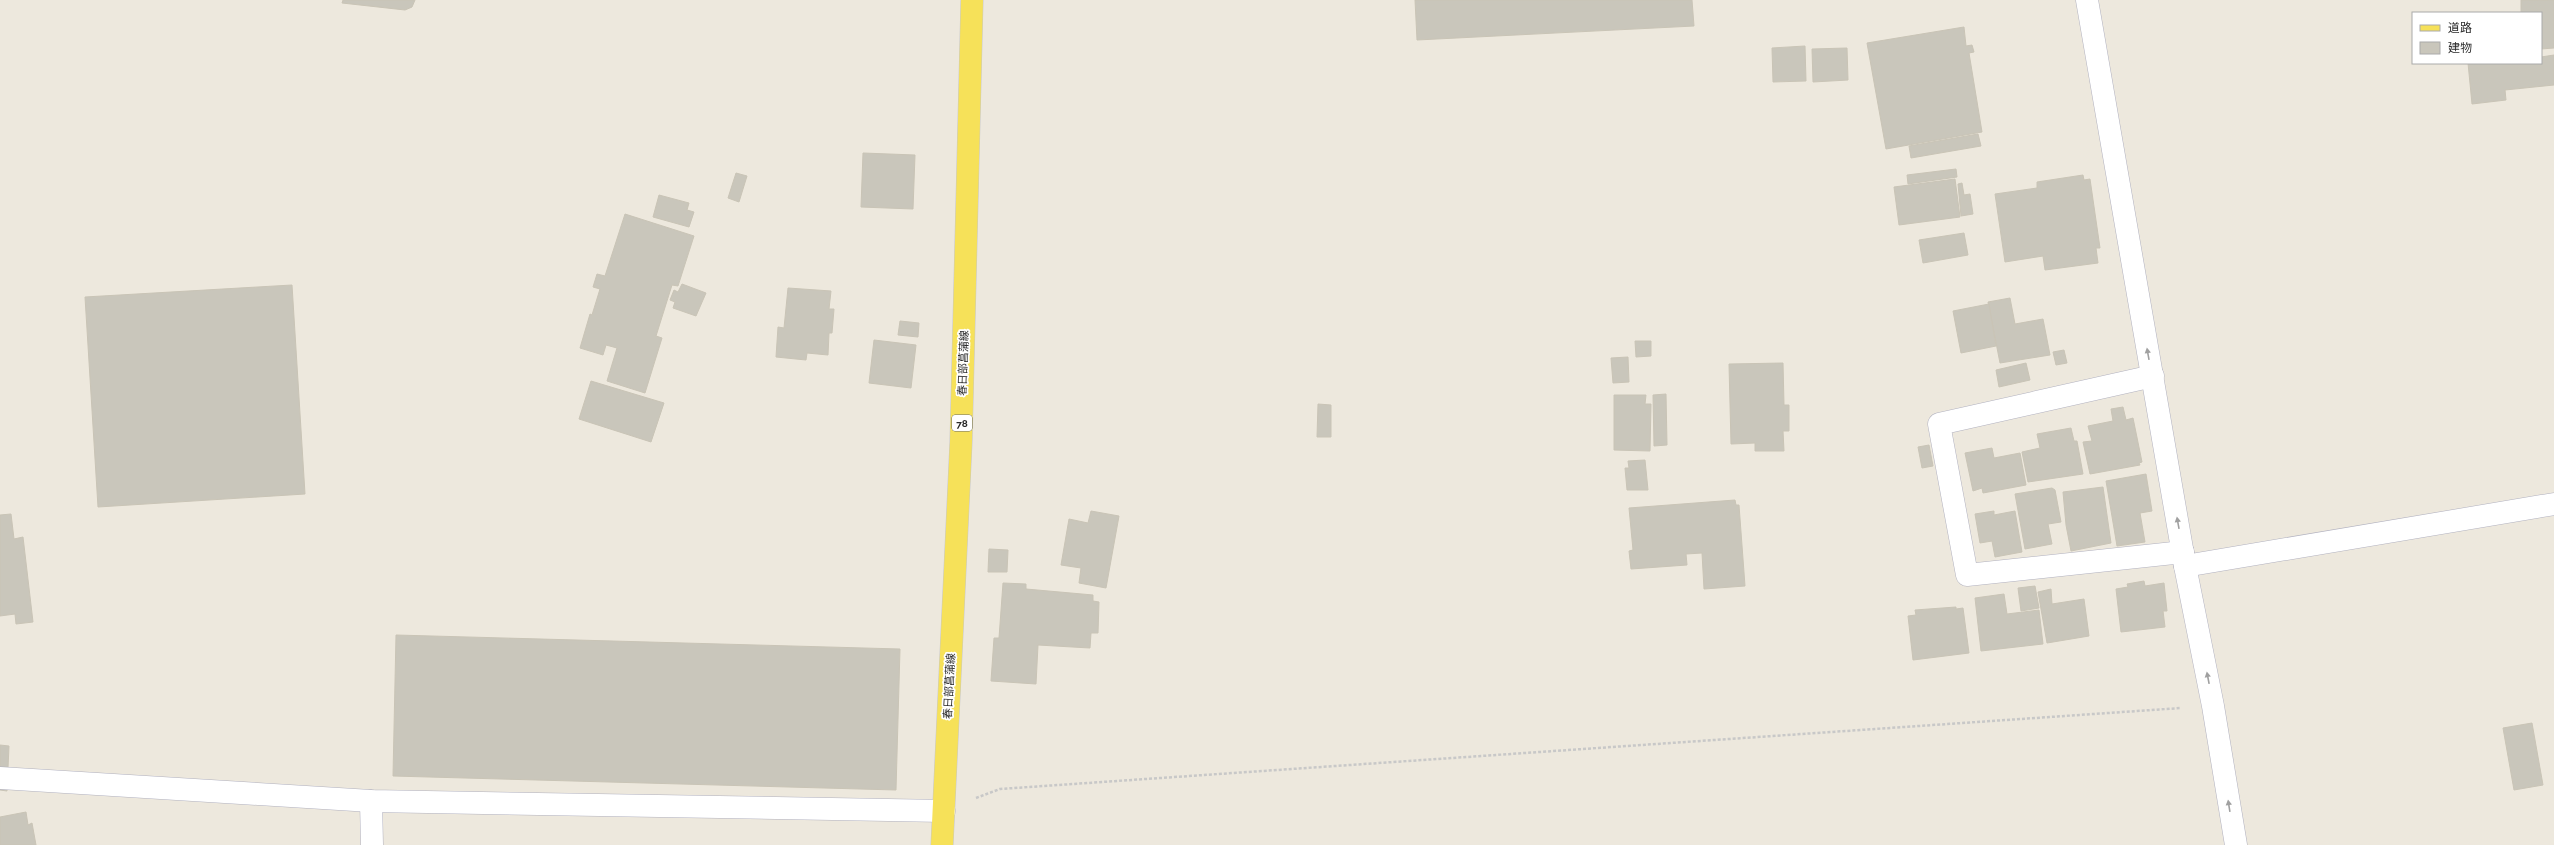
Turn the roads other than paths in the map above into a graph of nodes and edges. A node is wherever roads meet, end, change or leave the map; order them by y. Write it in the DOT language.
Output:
graph roads {
  1 [pos="972,0"];
  2 [pos="2087,0"];
  3 [pos="2153,376"];
  4 [pos="2554,504"];
  5 [pos="2184,559"];
  6 [pos="0,778"];
  7 [pos="371,801"];
  8 [pos="944,811"];
  9 [pos="372,845"];
  10 [pos="942,845"];
  11 [pos="2236,845"];
  1 -- 8 [label="main road, 春日部菖蒲線 / 78"];
  3 -- 2 [label="street, one-way"];
  5 -- 3 [label="street, one-way"];
  3 -- 5 [label="street"];
  4 -- 5 [label="street"];
  11 -- 5 [label="street, one-way"];
  6 -- 7 [label="street"];
  7 -- 8 [label="street"];
  7 -- 9 [label="street"];
  8 -- 10 [label="main road, 春日部菖蒲線 / 78"];
}
